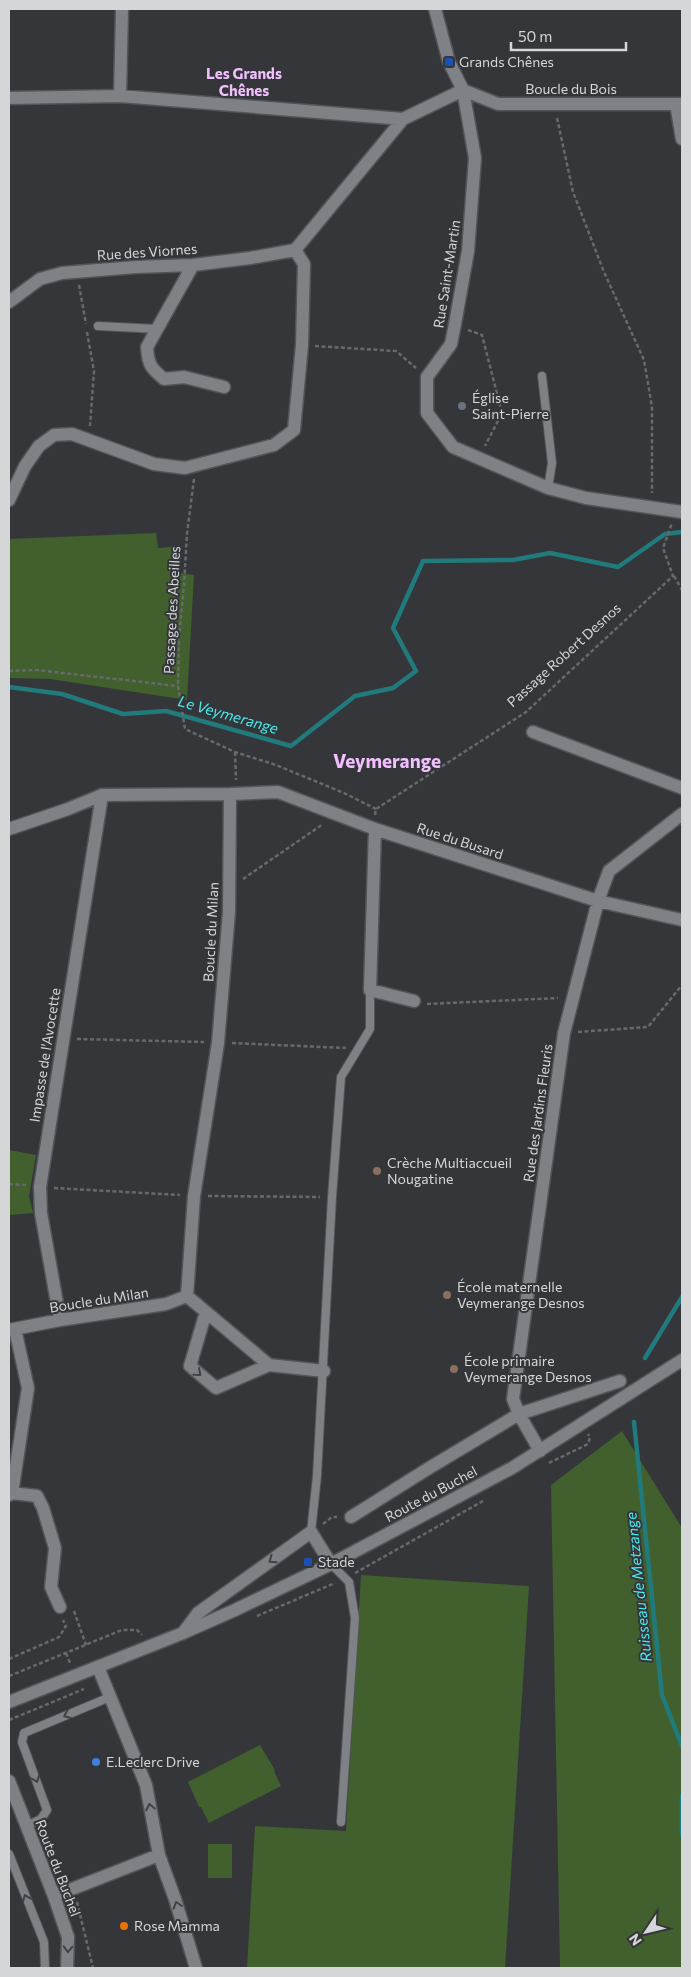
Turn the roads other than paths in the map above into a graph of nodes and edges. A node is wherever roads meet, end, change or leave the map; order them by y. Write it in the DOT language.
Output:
graph roads {
  1 [pos="122,9"];
  2 [pos="435,9"];
  3 [pos="463,90"];
  4 [pos="120,96"];
  5 [pos="9,98"];
  6 [pos="679,104"];
  7 [pos="403,119"];
  8 [pos="682,139"];
  9 [pos="295,250"];
  10 [pos="193,265"];
  11 [pos="9,302"];
  12 [pos="98,326"];
  13 [pos="158,329"];
  14 [pos="542,376"];
  15 [pos="224,387"];
  16 [pos="548,488"];
  17 [pos="9,500"];
  18 [pos="679,512"];
  19 [pos="534,732"];
  20 [pos="682,788"];
  21 [pos="102,794"];
  22 [pos="233,794"];
  23 [pos="682,814"];
  24 [pos="9,829"];
  25 [pos="375,829"];
  26 [pos="598,902"];
  27 [pos="682,920"];
  28 [pos="370,990"];
  29 [pos="414,1001"];
  30 [pos="187,1296"];
  31 [pos="206,1312"];
  32 [pos="60,1320"];
  33 [pos="12,1330"];
  34 [pos="682,1360"];
  35 [pos="268,1365"];
  36 [pos="324,1371"];
  37 [pos="620,1381"];
  38 [pos="519,1414"];
  39 [pos="540,1451"];
  40 [pos="10,1494"];
  41 [pos="351,1517"];
  42 [pos="311,1532"];
  43 [pos="331,1564"];
  44 [pos="60,1607"];
  45 [pos="183,1633"];
  46 [pos="98,1667"];
  47 [pos="110,1697"];
  48 [pos="9,1702"];
  49 [pos="9,1781"];
  50 [pos="341,1822"];
  51 [pos="26,1826"];
  52 [pos="9,1854"];
  53 [pos="159,1855"];
  54 [pos="54,1896"];
  55 [pos="45,1968"];
  56 [pos="67,1968"];
  57 [pos="196,1968"];
  1 -- 4 [label="street"];
  2 -- 3 [label="street, Rue Saint-Martin"];
  3 -- 6 [label="street, Boucle du Bois"];
  3 -- 7 [label="street"];
  3 -- 16 [label="street, Rue Saint-Martin"];
  4 -- 5 [label="street"];
  4 -- 7 [label="street"];
  6 -- 8 [label="street"];
  7 -- 9 [label="street"];
  9 -- 10 [label="street, Rue des Viornes"];
  9 -- 17 [label="street"];
  10 -- 11 [label="street, Rue des Viornes"];
  10 -- 13 [label="street"];
  12 -- 13 [label="lane"];
  13 -- 15 [label="street"];
  14 -- 16 [label="lane"];
  16 -- 18 [label="street"];
  19 -- 20 [label="street"];
  21 -- 22 [label="street"];
  21 -- 24 [label="street"];
  21 -- 32 [label="street, Impasse de l'Avocette"];
  22 -- 25 [label="street, Rue du Busard"];
  22 -- 30 [label="street, Boucle du Milan"];
  23 -- 26 [label="street, Rue des Jardins Fleuris"];
  25 -- 26 [label="street, Rue du Busard"];
  25 -- 28 [label="street"];
  26 -- 27 [label="street, Rue du Busard"];
  26 -- 38 [label="street, Rue des Jardins Fleuris"];
  28 -- 29 [label="street"];
  28 -- 36 [label="lane"];
  30 -- 31 [label="street"];
  30 -- 32 [label="street, Boucle du Milan"];
  31 -- 35 [label="street"];
  31 -- 35 [label="street, one-way"];
  32 -- 33 [label="street, Boucle du Milan"];
  33 -- 40 [label="street, Boucle du Milan"];
  34 -- 39 [label="street, Route du Buchel"];
  35 -- 36 [label="street"];
  36 -- 42 [label="lane"];
  37 -- 38 [label="street, Route du Buchel"];
  38 -- 39 [label="street, Rue des Jardins Fleuris"];
  38 -- 41 [label="street, Route du Buchel"];
  39 -- 43 [label="street, Route du Buchel"];
  40 -- 44 [label="street"];
  42 -- 43 [label="street"];
  42 -- 45 [label="street, one-way"];
  43 -- 45 [label="street, Route du Buchel"];
  43 -- 50 [label="lane"];
  45 -- 46 [label="street, Route du Buchel"];
  46 -- 47 [label="street"];
  46 -- 48 [label="street, Route du Buchel"];
  47 -- 51 [label="lane, one-way"];
  53 -- 47 [label="street, one-way"];
  49 -- 51 [label="street, Route du Buchel"];
  51 -- 54 [label="street, Route du Buchel"];
  55 -- 52 [label="lane, one-way"];
  53 -- 54 [label="street"];
  57 -- 53 [label="street, one-way"];
  54 -- 56 [label="street, Route du Buchel, one-way"];
}
